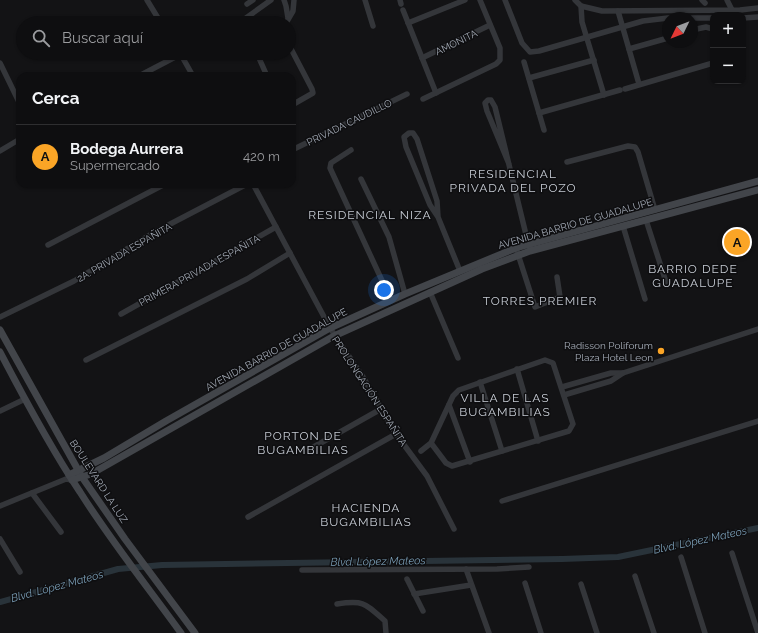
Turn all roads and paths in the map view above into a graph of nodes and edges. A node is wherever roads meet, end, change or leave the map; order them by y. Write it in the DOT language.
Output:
graph roads {
  1 [pos="147,0"];
  2 [pos="253,0"];
  3 [pos="271,0"];
  4 [pos="284,0"];
  5 [pos="294,0"];
  6 [pos="365,0"];
  7 [pos="465,0"];
  8 [pos="480,0"];
  9 [pos="506,0"];
  10 [pos="575,0"];
  11 [pos="727,0"];
  12 [pos="247,4"];
  13 [pos="401,5"];
  14 [pos="581,6"];
  15 [pos="758,8"];
  16 [pos="732,10"];
  17 [pos="745,10"];
  18 [pos="618,11"];
  19 [pos="157,16"];
  20 [pos="249,16"];
  21 [pos="286,16"];
  22 [pos="290,16"];
  23 [pos="758,17"];
  24 [pos="662,18"];
  25 [pos="698,18"];
  26 [pos="710,18"];
  27 [pos="746,18"];
  28 [pos="408,23"];
  29 [pos="490,25"];
  30 [pos="373,26"];
  31 [pos="622,27"];
  32 [pos="710,28"];
  33 [pos="698,29"];
  34 [pos="586,37"];
  35 [pos="662,40"];
  36 [pos="629,49"];
  37 [pos="296,58"];
  38 [pos="422,58"];
  39 [pos="168,60"];
  40 [pos="185,60"];
  41 [pos="260,60"];
  42 [pos="594,60"];
  43 [pos="524,62"];
  44 [pos="0,63"];
  45 [pos="710,64"];
  46 [pos="146,72"];
  47 [pos="191,72"];
  48 [pos="265,72"];
  49 [pos="529,78"];
  50 [pos="639,84"];
  51 [pos="436,93"];
  52 [pos="407,94"];
  53 [pos="604,95"];
  54 [pos="16,96"];
  55 [pos="423,99"];
  56 [pos="296,103"];
  57 [pos="539,113"];
  58 [pos="544,130"];
  59 [pos="16,141"];
  60 [pos="296,148"];
  61 [pos="351,150"];
  62 [pos="0,151"];
  63 [pos="567,162"];
  64 [pos="508,164"];
  65 [pos="362,179"];
  66 [pos="758,181"];
  67 [pos="157,188"];
  68 [pos="239,188"];
  69 [pos="255,188"];
  70 [pos="758,190"];
  71 [pos="655,210"];
  72 [pos="438,217"];
  73 [pos="646,220"];
  74 [pos="623,226"];
  75 [pos="276,227"];
  76 [pos="48,245"];
  77 [pos="530,248"];
  78 [pos="517,252"];
  79 [pos="290,253"];
  80 [pos="481,266"];
  81 [pos="460,271"];
  82 [pos="557,277"];
  83 [pos="666,282"];
  84 [pos="430,292"];
  85 [pos="405,294"];
  86 [pos="645,298"];
  87 [pos="391,300"];
  88 [pos="121,314"];
  89 [pos="0,317"];
  90 [pos="330,328"];
  91 [pos="758,329"];
  92 [pos="0,330"];
  93 [pos="334,336"];
  94 [pos="0,352"];
  95 [pos="458,358"];
  96 [pos="86,360"];
  97 [pos="517,369"];
  98 [pos="623,373"];
  99 [pos="480,382"];
  100 [pos="562,387"];
  101 [pos="564,395"];
  102 [pos="25,399"];
  103 [pos="449,405"];
  104 [pos="381,409"];
  105 [pos="0,411"];
  106 [pos="758,421"];
  107 [pos="396,434"];
  108 [pos="538,441"];
  109 [pos="431,443"];
  110 [pos="310,449"];
  111 [pos="421,451"];
  112 [pos="502,451"];
  113 [pos="470,462"];
  114 [pos="80,474"];
  115 [pos="69,478"];
  116 [pos="32,493"];
  117 [pos="502,501"];
  118 [pos="0,506"];
  119 [pos="248,517"];
  120 [pos="454,529"];
  121 [pos="61,532"];
  122 [pos="0,539"];
  123 [pos="125,539"];
  124 [pos="115,544"];
  125 [pos="732,553"];
  126 [pos="681,557"];
  127 [pos="529,568"];
  128 [pos="466,569"];
  129 [pos="302,570"];
  130 [pos="20,572"];
  131 [pos="635,576"];
  132 [pos="407,579"];
  133 [pos="525,584"];
  134 [pos="581,584"];
  135 [pos="472,585"];
  136 [pos="414,594"];
  137 [pos="337,604"];
  138 [pos="423,611"];
  139 [pos="181,633"];
  140 [pos="195,633"];
  141 [pos="386,633"];
  142 [pos="489,633"];
  143 [pos="541,633"];
  144 [pos="597,633"];
  145 [pos="654,633"];
  146 [pos="705,633"];
  147 [pos="758,633"];
  1 -- 19 [label="street"];
  2 -- 12 [label="street"];
  3 -- 20 [label="street"];
  4 -- 21 [label="street"];
  5 -- 22 [label="street"];
  6 -- 30 [label="street"];
  7 -- 28 [label="street"];
  8 -- 29 [label="street"];
  9 -- 34 [label="street"];
  10 -- 14 [label="street"];
  11 -- 16 [label="street"];
  13 -- 28 [label="street"];
  14 -- 18 [label="street"];
  14 -- 34 [label="street"];
  15 -- 17 [label="street"];
  16 -- 17 [label="street"];
  16 -- 18 [label="street"];
  18 -- 31 [label="street"];
  23 -- 27 [label="street"];
  24 -- 31 [label="street"];
  25 -- 26 [label="street"];
  28 -- 38 [label="street"];
  29 -- 38 [label="street, AMONITA"];
  29 -- 51 [label="street"];
  31 -- 34 [label="street"];
  31 -- 36 [label="street"];
  32 -- 33 [label="street"];
  34 -- 42 [label="street"];
  35 -- 36 [label="street"];
  36 -- 50 [label="street"];
  37 -- 56 [label="street"];
  38 -- 51 [label="street"];
  39 -- 46 [label="street"];
  40 -- 47 [label="street"];
  41 -- 48 [label="street"];
  42 -- 49 [label="street"];
  42 -- 53 [label="street"];
  43 -- 49 [label="street"];
  44 -- 54 [label="street"];
  45 -- 50 [label="street"];
  49 -- 57 [label="street"];
  50 -- 53 [label="street"];
  51 -- 55 [label="street"];
  52 -- 60 [label="street, PRIVADA CAUDILLO"];
  53 -- 57 [label="street"];
  57 -- 58 [label="street"];
  59 -- 62 [label="street"];
  61 -- 87 [label="street"];
  63 -- 71 [label="street"];
  64 -- 64 [label="street"];
  64 -- 77 [label="street"];
  65 -- 85 [label="street"];
  66 -- 71 [label="street, AVENIDA BARRIO DE GUADALUPE"];
  67 -- 76 [label="street"];
  68 -- 89 [label="street, 2A. PRIVADA ESPAÑITA"];
  69 -- 75 [label="street, PROLONGACIÓN ESPAÑITA"];
  70 -- 73 [label="street, AVENIDA BARRIO DE GUADALUPE"];
  71 -- 77 [label="street, AVENIDA BARRIO DE GUADALUPE"];
  72 -- 72 [label="street"];
  72 -- 81 [label="street"];
  73 -- 74 [label="street, AVENIDA BARRIO DE GUADALUPE"];
  73 -- 83 [label="street"];
  74 -- 77 [label="street, AVENIDA BARRIO DE GUADALUPE"];
  74 -- 86 [label="street"];
  75 -- 79 [label="street, PROLONGACIÓN ESPAÑITA"];
  75 -- 88 [label="street, PRIMERA PRIVADA ESPAÑITA"];
  77 -- 78 [label="street, AVENIDA BARRIO DE GUADALUPE"];
  78 -- 80 [label="street, AVENIDA BARRIO DE GUADALUPE"];
  78 -- 82 [label="street"];
  79 -- 90 [label="street, PROLONGACIÓN ESPAÑITA"];
  79 -- 96 [label="street"];
  80 -- 81 [label="street, AVENIDA BARRIO DE GUADALUPE"];
  80 -- 84 [label="street, AVENIDA BARRIO DE GUADALUPE"];
  81 -- 85 [label="street, AVENIDA BARRIO DE GUADALUPE"];
  84 -- 93 [label="street, AVENIDA BARRIO DE GUADALUPE"];
  84 -- 95 [label="street"];
  85 -- 87 [label="street, AVENIDA BARRIO DE GUADALUPE"];
  87 -- 90 [label="street, AVENIDA BARRIO DE GUADALUPE"];
  90 -- 93 [label="street, PROLONGACIÓN ESPAÑITA"];
  90 -- 114 [label="street, AVENIDA BARRIO DE GUADALUPE"];
  91 -- 98 [label="street"];
  92 -- 114 [label="street, BOULEVARD LA LUZ"];
  93 -- 104 [label="street, PROLONGACIÓN ESPAÑITA"];
  93 -- 114 [label="street, AVENIDA BARRIO DE GUADALUPE"];
  94 -- 102 [label="street, BOULEVARD LA LUZ"];
  97 -- 99 [label="street"];
  97 -- 100 [label="street"];
  97 -- 108 [label="street"];
  98 -- 100 [label="street"];
  98 -- 101 [label="street"];
  99 -- 103 [label="street"];
  99 -- 112 [label="street"];
  100 -- 101 [label="street"];
  101 -- 108 [label="street"];
  102 -- 105 [label="street"];
  102 -- 115 [label="street, BOULEVARD LA LUZ"];
  103 -- 109 [label="street"];
  103 -- 113 [label="street"];
  104 -- 107 [label="street, PROLONGACIÓN ESPAÑITA"];
  104 -- 110 [label="street"];
  106 -- 117 [label="street"];
  107 -- 119 [label="street"];
  107 -- 120 [label="street, PROLONGACIÓN ESPAÑITA"];
  108 -- 112 [label="street"];
  109 -- 111 [label="street"];
  109 -- 113 [label="street"];
  112 -- 113 [label="street"];
  114 -- 115 [label="street, AVENIDA BARRIO DE GUADALUPE"];
  114 -- 123 [label="street, BOULEVARD LA LUZ"];
  115 -- 116 [label="street, AVENIDA BARRIO DE GUADALUPE"];
  115 -- 124 [label="street, BOULEVARD LA LUZ"];
  116 -- 118 [label="street, AVENIDA BARRIO DE GUADALUPE"];
  116 -- 121 [label="street"];
  122 -- 130 [label="street"];
  123 -- 124 [label="street"];
  123 -- 140 [label="street, BOULEVARD LA LUZ"];
  124 -- 139 [label="street, BOULEVARD LA LUZ"];
  125 -- 147 [label="street"];
  126 -- 146 [label="street"];
  127 -- 128 [label="street"];
  128 -- 129 [label="street"];
  128 -- 135 [label="street"];
  131 -- 145 [label="street"];
  132 -- 136 [label="street"];
  133 -- 143 [label="street"];
  134 -- 144 [label="street"];
  135 -- 136 [label="street"];
  135 -- 142 [label="street"];
  136 -- 138 [label="street"];
  137 -- 141 [label="street"];
}
